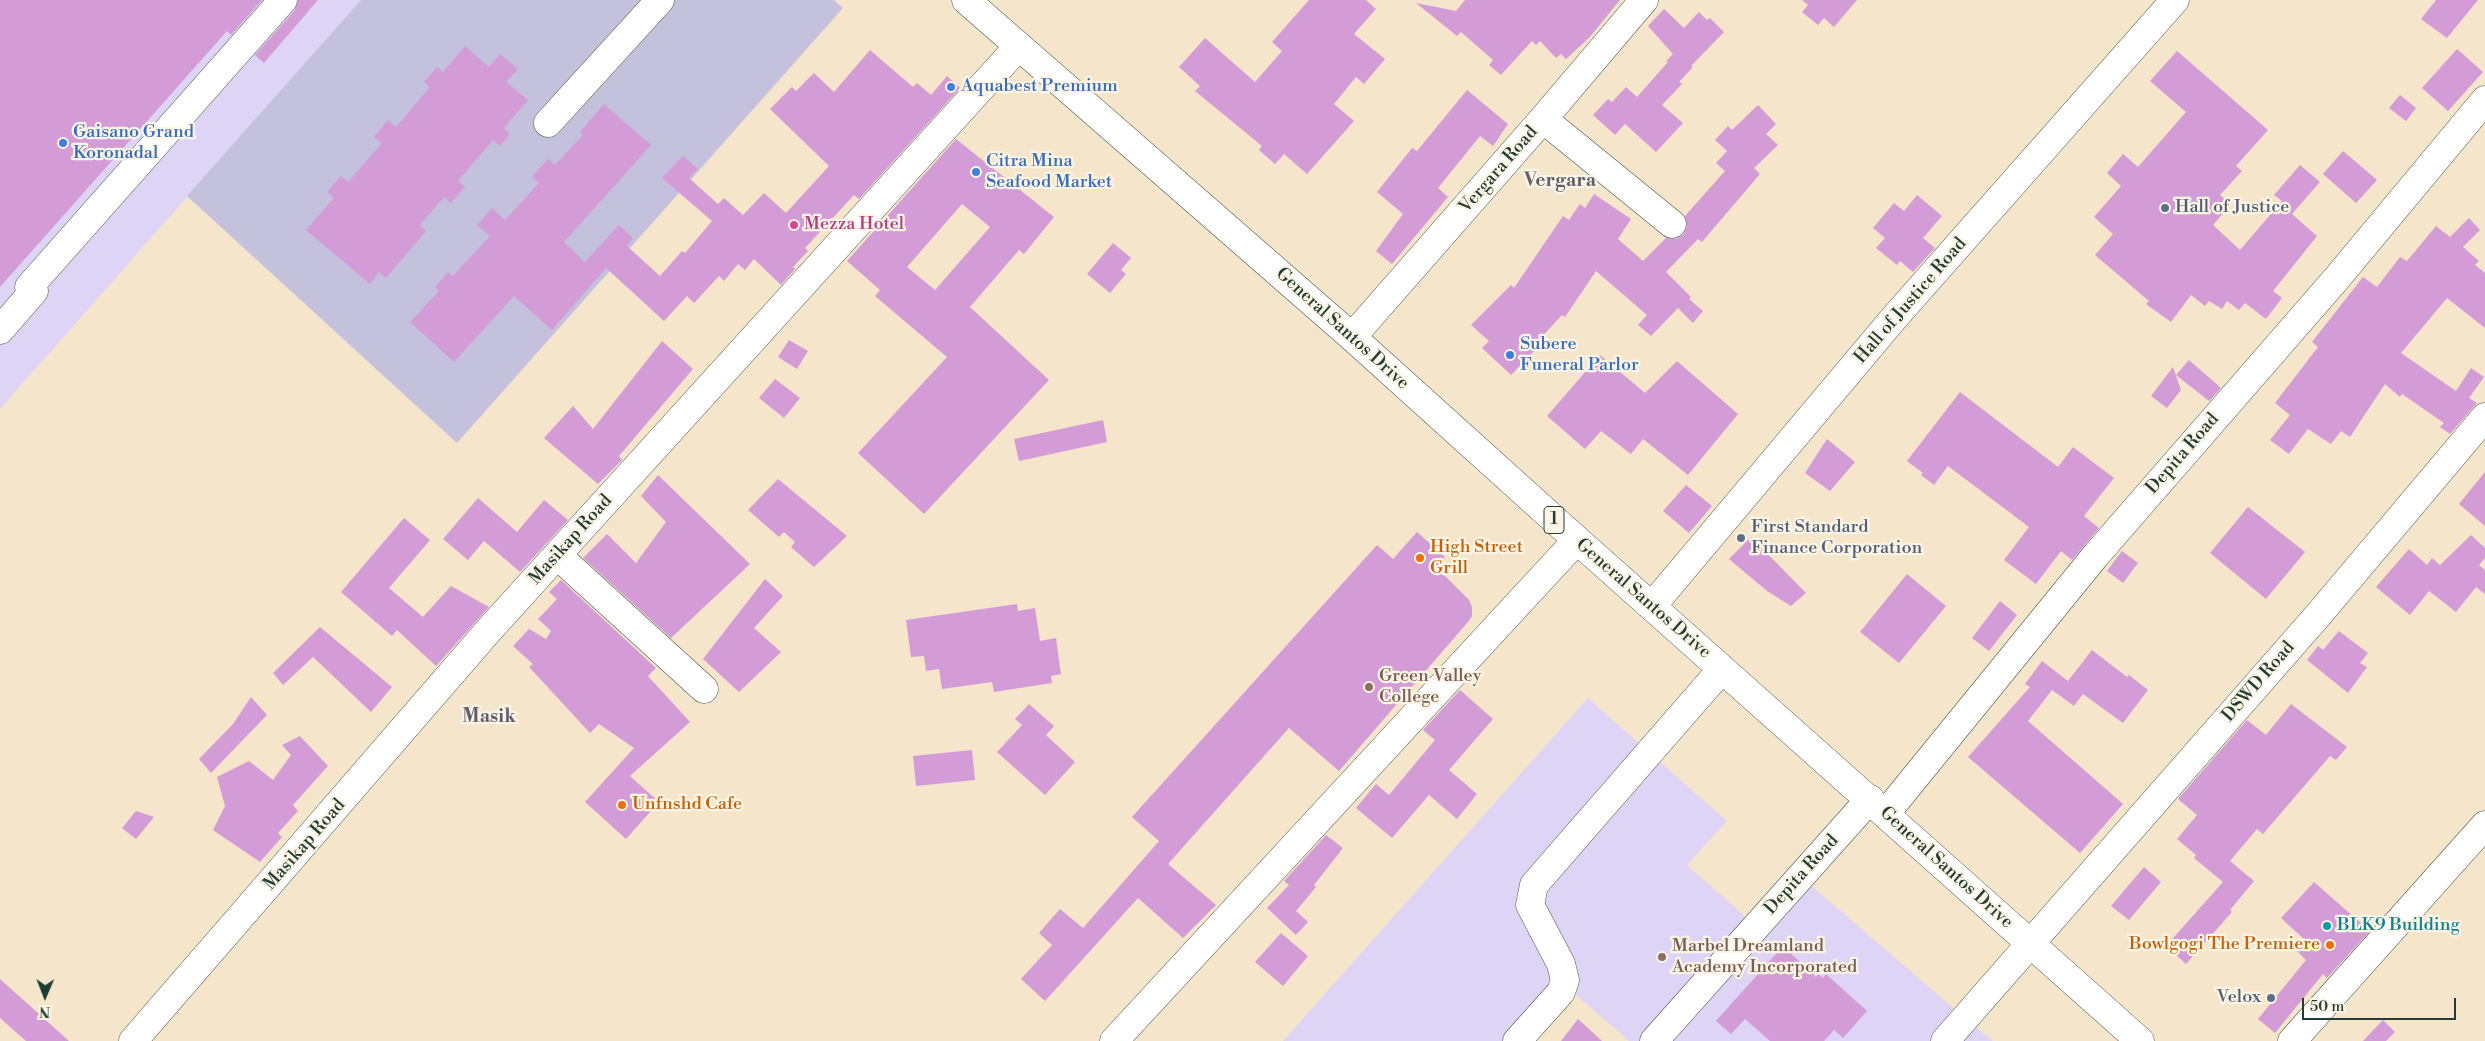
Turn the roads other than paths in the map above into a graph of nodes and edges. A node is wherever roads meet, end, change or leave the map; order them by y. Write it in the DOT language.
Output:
graph roads {
  1 [pos="283,0"];
  2 [pos="660,0"];
  3 [pos="966,0"];
  4 [pos="1644,0"];
  5 [pos="2175,0"];
  6 [pos="1018,47"];
  7 [pos="2485,100"];
  8 [pos="1544,119"];
  9 [pos="548,123"];
  10 [pos="1672,224"];
  11 [pos="0,330"];
  12 [pos="1352,338"];
  13 [pos="2485,417"];
  14 [pos="1577,540"];
  15 [pos="557,555"];
  16 [pos="1652,606"];
  17 [pos="1722,669"];
  18 [pos="704,689"];
  19 [pos="1878,806"];
  20 [pos="2485,825"];
  21 [pos="2031,945"];
  22 [pos="133,1041"];
  23 [pos="1114,1041"];
  24 [pos="1517,1041"];
  25 [pos="1654,1041"];
  26 [pos="1945,1041"];
  27 [pos="2140,1041"];
  28 [pos="2292,1041"];
  1 -- 11 [label="main road"];
  2 -- 9 [label="main road"];
  3 -- 6 [label="main road, General Santos Drive / 1"];
  4 -- 8 [label="main road, Vergara Road"];
  5 -- 16 [label="main road, Hall of Justice Road"];
  6 -- 12 [label="main road, General Santos Drive / 1"];
  6 -- 15 [label="main road, Masikap Road"];
  7 -- 19 [label="main road, Depita Road"];
  8 -- 10 [label="main road"];
  8 -- 12 [label="main road, Vergara Road"];
  12 -- 14 [label="main road, General Santos Drive / 1"];
  13 -- 21 [label="main road, DSWD Road"];
  14 -- 16 [label="main road, General Santos Drive / 1"];
  14 -- 23 [label="main road"];
  15 -- 18 [label="main road"];
  15 -- 22 [label="main road, Masikap Road"];
  16 -- 17 [label="main road, General Santos Drive / 1"];
  17 -- 19 [label="main road, General Santos Drive / 1"];
  17 -- 24 [label="main road"];
  19 -- 21 [label="main road, General Santos Drive / 1"];
  19 -- 25 [label="main road, Depita Road"];
  20 -- 28 [label="main road"];
  21 -- 26 [label="main road, DSWD Road"];
  21 -- 27 [label="main road, General Santos Drive / 1"];
}
